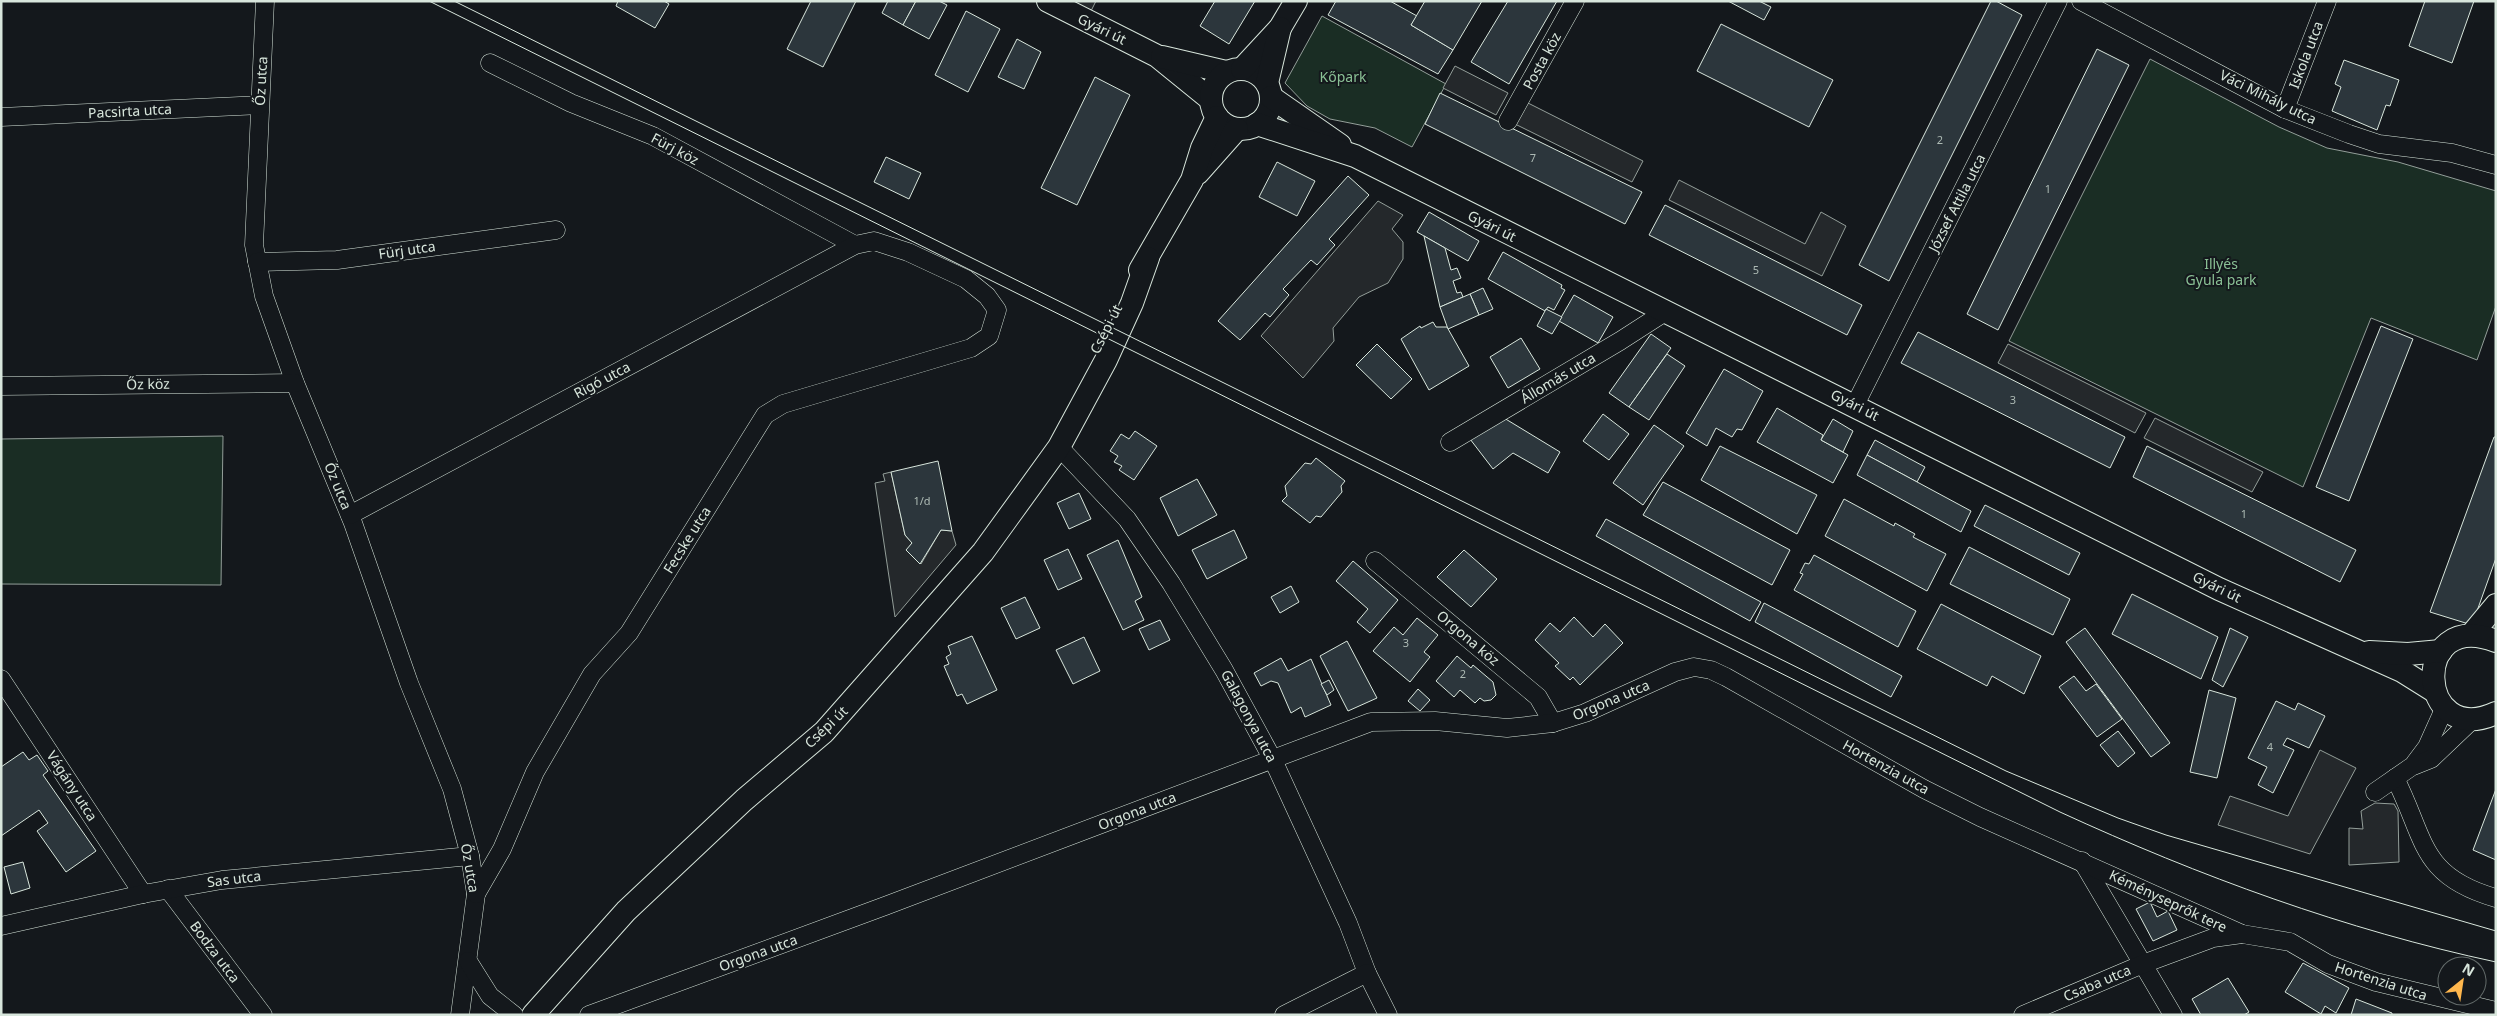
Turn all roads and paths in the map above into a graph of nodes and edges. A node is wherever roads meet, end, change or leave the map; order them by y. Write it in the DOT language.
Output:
graph roads {
  1 [pos="265,1"];
  2 [pos="1048,1"];
  3 [pos="1296,1"];
  4 [pos="1575,1"];
  5 [pos="2058,1"];
  6 [pos="2081,1"];
  7 [pos="2327,1"];
  8 [pos="1280,28"];
  9 [pos="1157,56"];
  10 [pos="490,63"];
  11 [pos="1234,70"];
  12 [pos="1269,90"];
  13 [pos="260,105"];
  14 [pos="1214,108"];
  15 [pos="2285,108"];
  16 [pos="1,117"];
  17 [pos="1508,121"];
  18 [pos="1247,127"];
  19 [pos="1355,156"];
  20 [pos="2496,165"];
  21 [pos="1192,180"];
  22 [pos="556,230"];
  23 [pos="855,245"];
  24 [pos="257,262"];
  25 [pos="1665,312"];
  26 [pos="295,383"];
  27 [pos="1,386"];
  28 [pos="1855,405"];
  29 [pos="1450,442"];
  30 [pos="1059,447"];
  31 [pos="350,515"];
  32 [pos="1375,560"];
  33 [pos="2496,605"];
  34 [pos="2471,635"];
  35 [pos="2496,641"];
  36 [pos="2441,651"];
  37 [pos="2356,652"];
  38 [pos="1694,667"];
  39 [pos="1,679"];
  40 [pos="2440,699"];
  41 [pos="2496,713"];
  42 [pos="2473,719"];
  43 [pos="1553,723"];
  44 [pos="1273,760"];
  45 [pos="2411,767"];
  46 [pos="2395,778"];
  47 [pos="2376,792"];
  48 [pos="470,856"];
  49 [pos="2082,862"];
  50 [pos="168,889"];
  51 [pos="143,894"];
  52 [pos="476,894"];
  53 [pos="2496,898"];
  54 [pos="1,926"];
  55 [pos="2242,934"];
  56 [pos="468,961"];
  57 [pos="2143,964"];
  58 [pos="1367,972"];
  59 [pos="2496,1011"];
  60 [pos="263,1015"];
  61 [pos="460,1015"];
  62 [pos="514,1015"];
  63 [pos="533,1015"];
  64 [pos="589,1015"];
  65 [pos="1284,1015"];
  66 [pos="1388,1015"];
  67 [pos="2023,1015"];
  68 [pos="2173,1015"];
  1 -- 13 [label="street, Őz utca"];
  2 -- 9 [label="street, Gyári út"];
  3 -- 8 [label="street"];
  4 -- 17 [label="street, Posta köz"];
  5 -- 28 [label="street, József Attila utca"];
  6 -- 15 [label="street, Váci Mihály utca"];
  7 -- 15 [label="street, Iskola utca"];
  8 -- 11 [label="street"];
  8 -- 12 [label="street"];
  9 -- 11 [label="street, Gyári út"];
  9 -- 14 [label="street, Gyári út"];
  10 -- 23 [label="street, Fürj köz"];
  11 -- 12 [label="street"];
  11 -- 14 [label="street"];
  12 -- 18 [label="street"];
  12 -- 19 [label="street, Gyári út"];
  13 -- 16 [label="street, Pacsirta utca"];
  13 -- 24 [label="street, Őz utca"];
  14 -- 18 [label="street"];
  14 -- 21 [label="street, Csépi út"];
  15 -- 20 [label="street, Váci Mihály utca"];
  18 -- 19 [label="street, Gyári út"];
  18 -- 21 [label="street, Csépi út"];
  19 -- 25 [label="street, Gyári út"];
  21 -- 30 [label="street, Csépi út"];
  22 -- 24 [label="street, Fürj utca"];
  23 -- 31 [label="street, Rigó utca"];
  23 -- 52 [label="street, Fecske utca"];
  24 -- 26 [label="street, Őz utca"];
  25 -- 28 [label="street, Gyári út"];
  25 -- 29 [label="street, Állomás utca"];
  26 -- 27 [label="street, Őz köz"];
  26 -- 31 [label="street, Őz utca"];
  28 -- 37 [label="street, Gyári út"];
  30 -- 44 [label="street, Galagonya utca"];
  30 -- 63 [label="street, Csépi út"];
  31 -- 48 [label="street, Őz utca"];
  32 -- 43 [label="street, Orgona köz"];
  33 -- 34 [label="street"];
  34 -- 35 [label="street"];
  34 -- 36 [label="street"];
  36 -- 37 [label="street, Gyári út"];
  36 -- 40 [label="street"];
  37 -- 40 [label="street, Gyári út"];
  38 -- 43 [label="street, Orgona utca"];
  38 -- 49 [label="street, Hortenzia utca"];
  39 -- 51 [label="street, Vágány utca"];
  40 -- 42 [label="street, Gyári út"];
  40 -- 45 [label="street"];
  41 -- 42 [label="street"];
  42 -- 45 [label="street"];
  43 -- 44 [label="street, Orgona utca"];
  44 -- 58 [label="street, Galagonya utca"];
  44 -- 64 [label="street, Orgona utca"];
  45 -- 46 [label="street"];
  46 -- 47 [label="street"];
  46 -- 53 [label="street"];
  48 -- 50 [label="street, Sas utca"];
  48 -- 52 [label="street, Őz utca"];
  49 -- 55 [label="street, Kéményseprők tere"];
  49 -- 57 [label="street, Kéményseprők tere"];
  50 -- 51 [label="street, Sas utca"];
  50 -- 60 [label="street, Bodza utca"];
  51 -- 54 [label="street, Sas utca"];
  52 -- 56 [label="street, Őz utca"];
  55 -- 57 [label="street, Kéményseprők tere"];
  55 -- 59 [label="street, Hortenzia utca"];
  56 -- 61 [label="street, Őz utca"];
  56 -- 62 [label="street"];
  57 -- 67 [label="street, Csaba utca"];
  57 -- 68 [label="street"];
  58 -- 65 [label="street"];
  58 -- 66 [label="street, Galagonya utca"];
}
